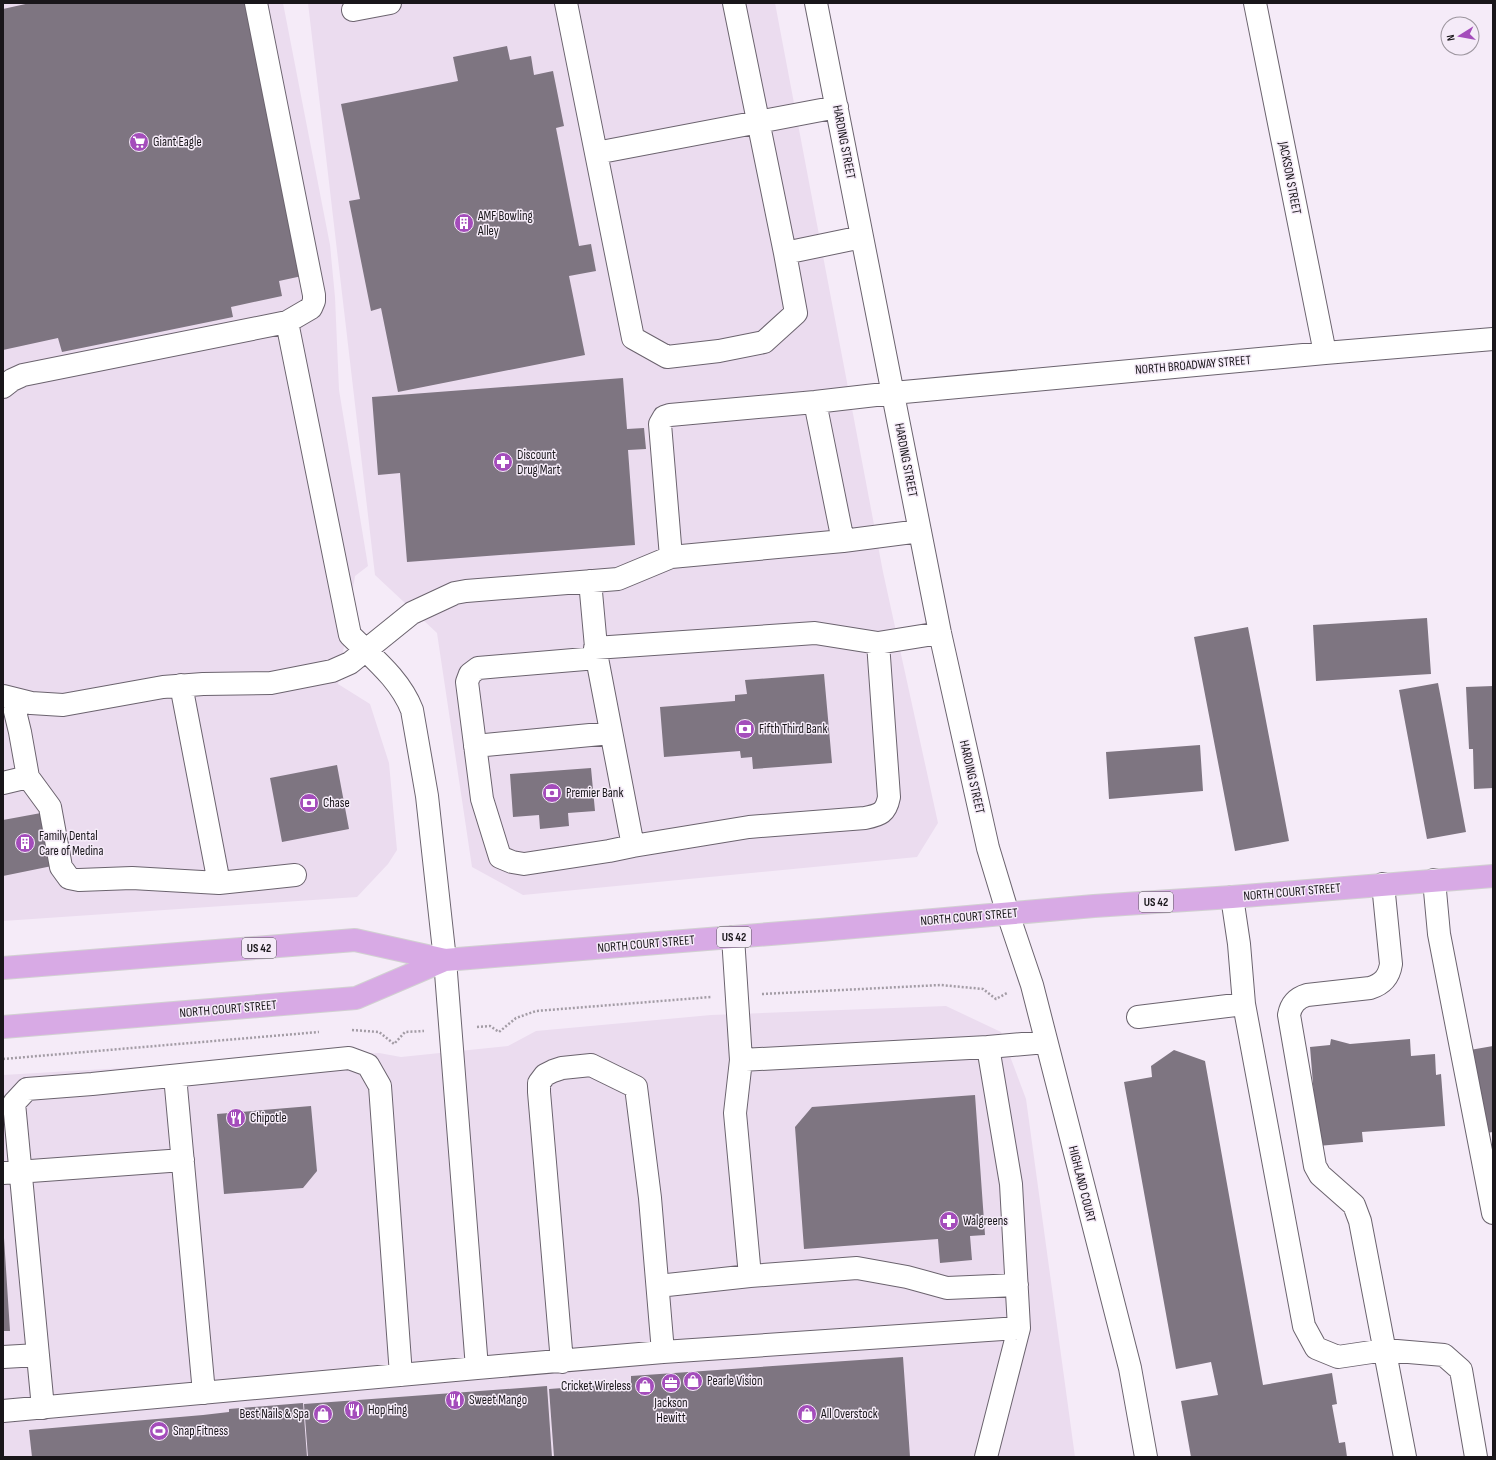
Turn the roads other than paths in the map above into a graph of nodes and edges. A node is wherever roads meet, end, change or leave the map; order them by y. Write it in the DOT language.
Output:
graph roads {
  1 [pos="256,3"];
  2 [pos="390,3"];
  3 [pos="566,3"];
  4 [pos="734,3"];
  5 [pos="816,3"];
  6 [pos="1255,3"];
  7 [pos="353,10"];
  8 [pos="837,107"];
  9 [pos="758,122"];
  10 [pos="596,153"];
  11 [pos="862,237"];
  12 [pos="785,253"];
  13 [pos="287,322"];
  14 [pos="1493,339"];
  15 [pos="1325,353"];
  16 [pos="3,387"];
  17 [pos="893,393"];
  18 [pos="815,402"];
  19 [pos="920,531"];
  20 [pos="843,541"];
  21 [pos="671,557"];
  22 [pos="590,581"];
  23 [pos="940,633"];
  24 [pos="878,643"];
  25 [pos="365,650"];
  26 [pos="596,653"];
  27 [pos="182,685"];
  28 [pos="7,698"];
  29 [pos="611,733"];
  30 [pos="476,746"];
  31 [pos="28,777"];
  32 [pos="3,783"];
  33 [pos="633,846"];
  34 [pos="295,875"];
  35 [pos="1493,876"];
  36 [pos="1434,880"];
  37 [pos="219,883"];
  38 [pos="1383,884"];
  39 [pos="1232,897"];
  40 [pos="1008,914"];
  41 [pos="733,937"];
  42 [pos="444,960"];
  43 [pos="3,968"];
  44 [pos="1244,1004"];
  45 [pos="1138,1017"];
  46 [pos="3,1028"];
  47 [pos="1046,1042"];
  48 [pos="988,1047"];
  49 [pos="741,1060"];
  50 [pos="175,1076"];
  51 [pos="183,1160"];
  52 [pos="12,1172"];
  53 [pos="1490,1184"];
  54 [pos="1493,1213"];
  55 [pos="750,1276"];
  56 [pos="1017,1285"];
  57 [pos="658,1286"];
  58 [pos="1019,1328"];
  59 [pos="1385,1350"];
  60 [pos="663,1352"];
  61 [pos="38,1355"];
  62 [pos="3,1357"];
  63 [pos="562,1362"];
  64 [pos="477,1368"];
  65 [pos="401,1375"];
  66 [pos="204,1393"];
  67 [pos="43,1408"];
  68 [pos="3,1411"];
  69 [pos="986,1457"];
  70 [pos="1146,1457"];
  71 [pos="1405,1457"];
  72 [pos="1476,1457"];
  1 -- 13 [label="street"];
  2 -- 7 [label="street"];
  3 -- 10 [label="street"];
  4 -- 9 [label="street"];
  5 -- 8 [label="street, HARDING STREET"];
  6 -- 15 [label="street, JACKSON STREET"];
  8 -- 9 [label="street"];
  8 -- 11 [label="street, HARDING STREET"];
  9 -- 10 [label="street"];
  9 -- 12 [label="street"];
  10 -- 12 [label="street"];
  11 -- 12 [label="street"];
  11 -- 17 [label="street, HARDING STREET"];
  13 -- 16 [label="street"];
  13 -- 25 [label="street"];
  14 -- 15 [label="street, NORTH BROADWAY STREET"];
  15 -- 17 [label="street, NORTH BROADWAY STREET"];
  17 -- 18 [label="street, NORTH BROADWAY STREET"];
  17 -- 19 [label="street, HARDING STREET"];
  18 -- 20 [label="street"];
  18 -- 21 [label="street, NORTH BROADWAY STREET"];
  19 -- 20 [label="street"];
  19 -- 23 [label="street, HARDING STREET"];
  20 -- 21 [label="street"];
  21 -- 22 [label="street"];
  22 -- 25 [label="street"];
  22 -- 26 [label="street"];
  23 -- 24 [label="street"];
  23 -- 40 [label="street, HARDING STREET"];
  24 -- 26 [label="street"];
  24 -- 33 [label="street"];
  25 -- 27 [label="street"];
  25 -- 42 [label="street"];
  26 -- 29 [label="street"];
  26 -- 30 [label="street"];
  27 -- 28 [label="street"];
  27 -- 37 [label="street"];
  28 -- 31 [label="street"];
  29 -- 30 [label="street"];
  29 -- 33 [label="street"];
  30 -- 33 [label="street"];
  31 -- 32 [label="street"];
  31 -- 37 [label="street"];
  34 -- 37 [label="street"];
  35 -- 36 [label="main road, NORTH COURT STREET / US 42"];
  36 -- 38 [label="main road, NORTH COURT STREET / US 42"];
  36 -- 53 [label="street"];
  38 -- 39 [label="main road, NORTH COURT STREET / US 42"];
  38 -- 59 [label="street"];
  39 -- 40 [label="main road, NORTH COURT STREET / US 42"];
  39 -- 44 [label="street"];
  40 -- 41 [label="main road, NORTH COURT STREET / US 42"];
  40 -- 47 [label="street, HIGHLAND COURT"];
  41 -- 42 [label="main road, NORTH COURT STREET / US 42"];
  41 -- 49 [label="street"];
  42 -- 43 [label="main road, NORTH COURT STREET / US 42"];
  42 -- 46 [label="main road, NORTH COURT STREET / US 42"];
  42 -- 64 [label="street"];
  44 -- 45 [label="street"];
  44 -- 59 [label="street"];
  47 -- 48 [label="street"];
  47 -- 70 [label="street, HIGHLAND COURT"];
  48 -- 49 [label="street"];
  48 -- 56 [label="street"];
  49 -- 55 [label="street"];
  50 -- 51 [label="street"];
  50 -- 52 [label="street"];
  50 -- 65 [label="street"];
  51 -- 52 [label="street"];
  51 -- 66 [label="street"];
  52 -- 61 [label="street"];
  53 -- 54 [label="street"];
  55 -- 56 [label="street"];
  55 -- 57 [label="street"];
  56 -- 58 [label="street"];
  57 -- 60 [label="street"];
  57 -- 63 [label="street"];
  58 -- 60 [label="street"];
  58 -- 69 [label="street"];
  59 -- 71 [label="street"];
  59 -- 72 [label="street"];
  60 -- 63 [label="street"];
  61 -- 62 [label="street"];
  61 -- 67 [label="street"];
  63 -- 64 [label="street"];
  64 -- 65 [label="street"];
  65 -- 66 [label="street"];
  66 -- 67 [label="street"];
  67 -- 68 [label="street"];
}
